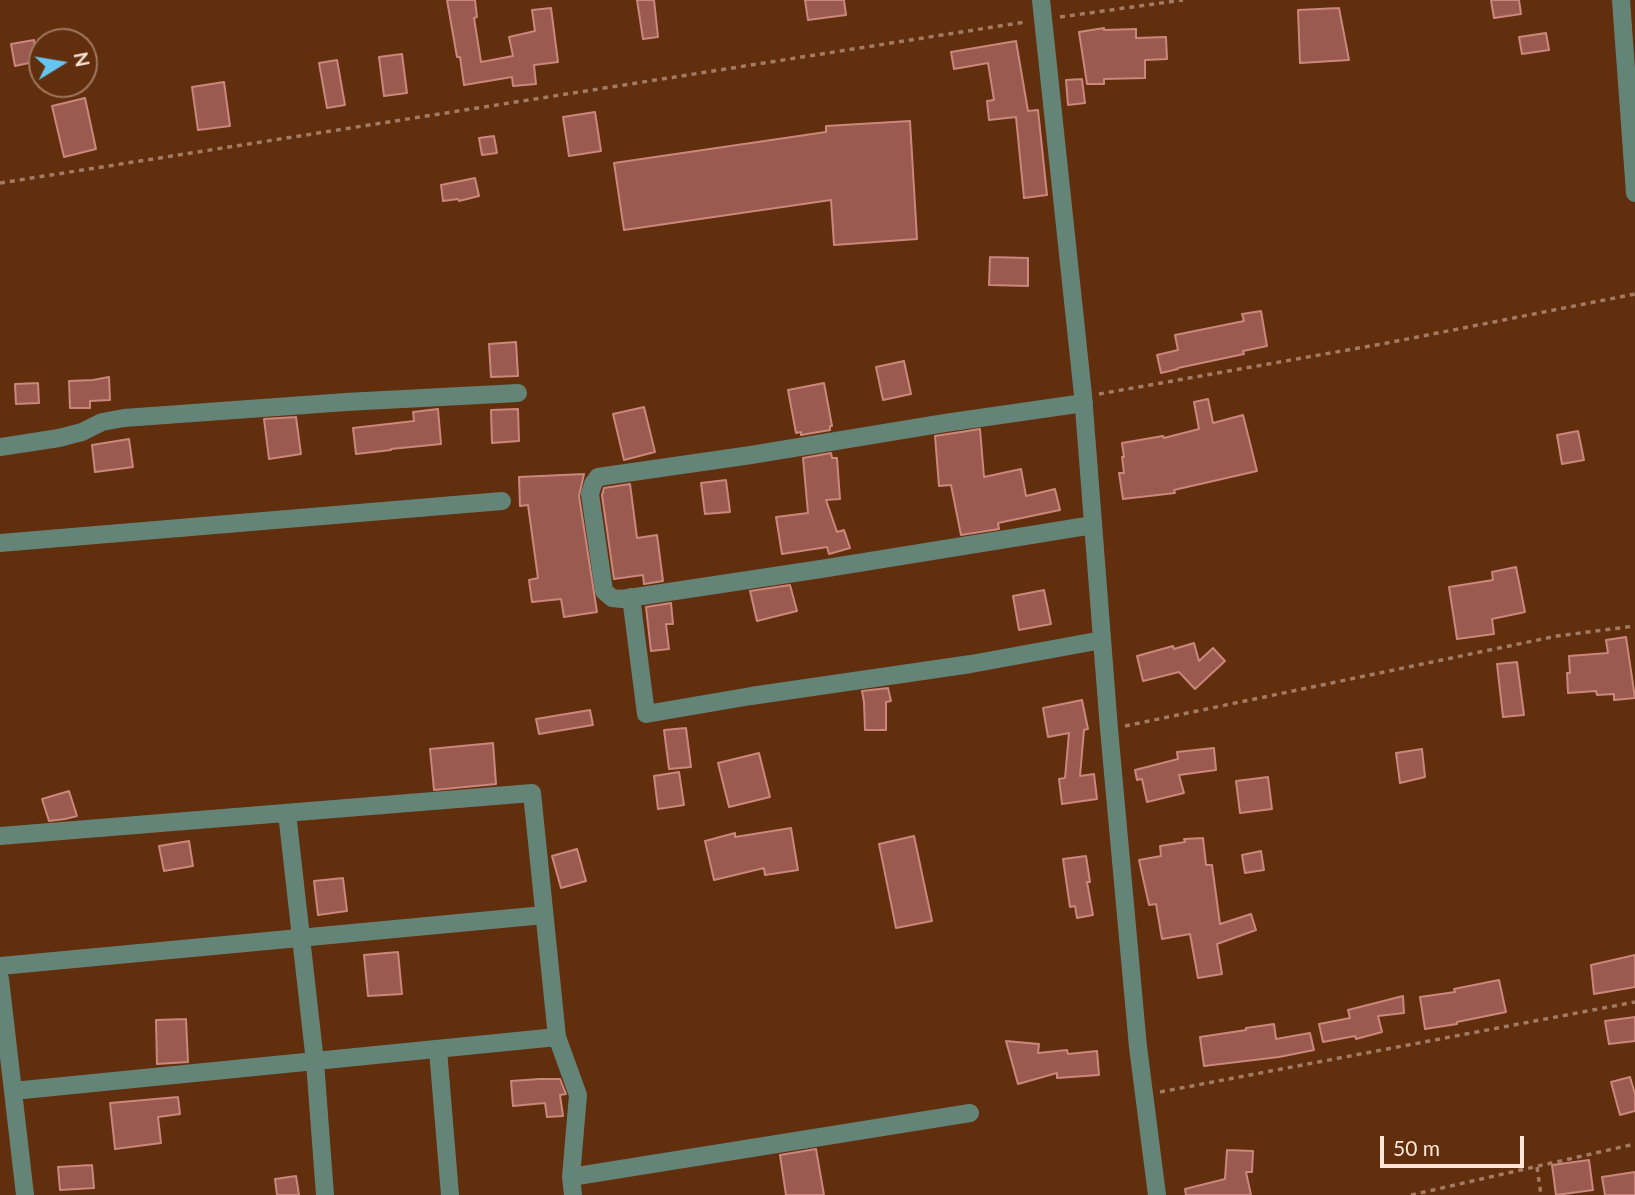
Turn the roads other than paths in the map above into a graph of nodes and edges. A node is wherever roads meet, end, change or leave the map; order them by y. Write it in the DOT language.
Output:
graph roads {
  1 [pos="1041,0"];
  2 [pos="1620,0"];
  3 [pos="1635,193"];
  4 [pos="518,393"];
  5 [pos="1084,399"];
  6 [pos="0,447"];
  7 [pos="502,501"];
  8 [pos="1093,525"];
  9 [pos="0,543"];
  10 [pos="631,597"];
  11 [pos="1102,640"];
  12 [pos="287,813"];
  13 [pos="0,836"];
  14 [pos="544,915"];
  15 [pos="301,938"];
  16 [pos="0,966"];
  17 [pos="0,979"];
  18 [pos="557,1037"];
  19 [pos="438,1050"];
  20 [pos="315,1062"];
  21 [pos="13,1091"];
  22 [pos="970,1113"];
  23 [pos="572,1186"];
  24 [pos="25,1195"];
  25 [pos="325,1195"];
  26 [pos="450,1195"];
  27 [pos="1157,1195"];
  1 -- 5 [label="street"];
  2 -- 3 [label="street"];
  4 -- 6 [label="street"];
  5 -- 8 [label="street"];
  5 -- 10 [label="street"];
  7 -- 9 [label="street"];
  8 -- 10 [label="street"];
  8 -- 11 [label="street"];
  10 -- 11 [label="street"];
  11 -- 27 [label="street"];
  12 -- 13 [label="street"];
  12 -- 14 [label="street"];
  12 -- 15 [label="street"];
  14 -- 15 [label="street"];
  14 -- 18 [label="street"];
  15 -- 16 [label="street"];
  15 -- 20 [label="street"];
  17 -- 21 [label="street"];
  18 -- 19 [label="street"];
  18 -- 23 [label="street"];
  19 -- 20 [label="street"];
  19 -- 26 [label="street"];
  20 -- 21 [label="street"];
  20 -- 25 [label="street"];
  21 -- 24 [label="street"];
  22 -- 23 [label="street"];
}
